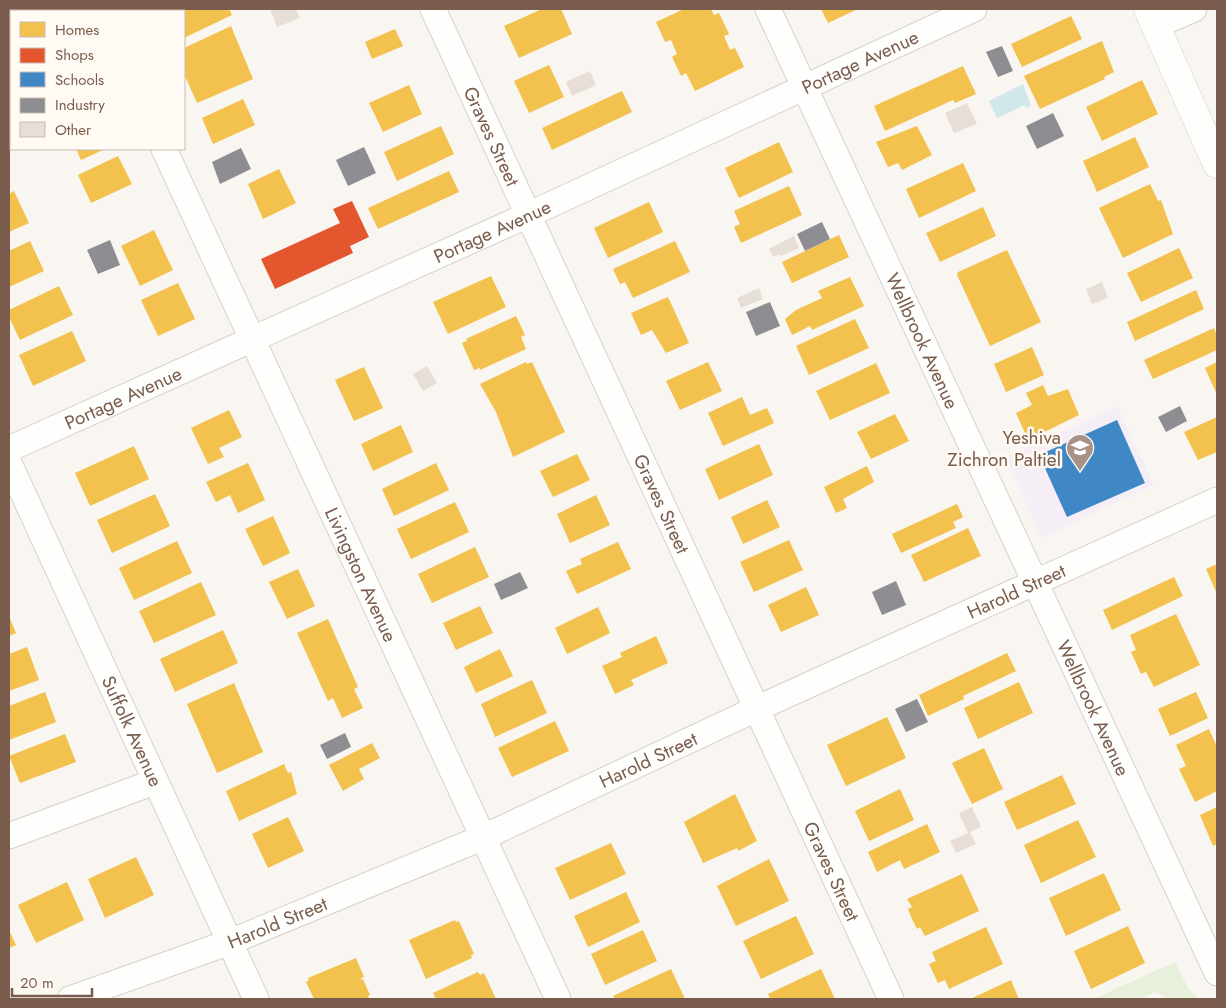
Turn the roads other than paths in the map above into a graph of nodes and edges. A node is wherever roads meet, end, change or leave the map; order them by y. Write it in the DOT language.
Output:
graph roads {
  1 [pos="433,9"];
  2 [pos="768,9"];
  3 [pos="974,9"];
  4 [pos="1194,9"];
  5 [pos="1151,17"];
  6 [pos="803,87"];
  7 [pos="164,150"];
  8 [pos="1217,164"];
  9 [pos="528,215"];
  10 [pos="251,340"];
  11 [pos="9,449"];
  12 [pos="9,463"];
  13 [pos="1217,500"];
  14 [pos="1035,584"];
  15 [pos="758,708"];
  16 [pos="154,782"];
  17 [pos="9,836"];
  18 [pos="484,837"];
  19 [pos="230,942"];
  20 [pos="1217,973"];
  21 [pos="70,999"];
  22 [pos="256,999"];
  23 [pos="558,999"];
  24 [pos="891,999"];
  1 -- 9 [label="street, Graves Street"];
  2 -- 6 [label="street, Wellbrook Avenue"];
  3 -- 6 [label="street, Portage Avenue"];
  4 -- 5 [label="street"];
  5 -- 8 [label="street"];
  6 -- 9 [label="street, Portage Avenue"];
  6 -- 14 [label="street, Wellbrook Avenue"];
  7 -- 10 [label="street, Livingston Avenue"];
  9 -- 10 [label="street, Portage Avenue"];
  9 -- 15 [label="street, Graves Street"];
  10 -- 11 [label="street, Portage Avenue"];
  10 -- 18 [label="street, Livingston Avenue"];
  12 -- 16 [label="street, Suffolk Avenue"];
  13 -- 14 [label="street, Harold Street"];
  14 -- 15 [label="street, Harold Street"];
  14 -- 20 [label="street, Wellbrook Avenue"];
  15 -- 18 [label="street, Harold Street"];
  15 -- 24 [label="street, Graves Street"];
  16 -- 17 [label="street"];
  16 -- 19 [label="street, Suffolk Avenue"];
  18 -- 19 [label="street, Harold Street"];
  18 -- 23 [label="street, Livingston Avenue"];
  19 -- 21 [label="street, Harold Street"];
  19 -- 22 [label="street, Suffolk Avenue"];
}
